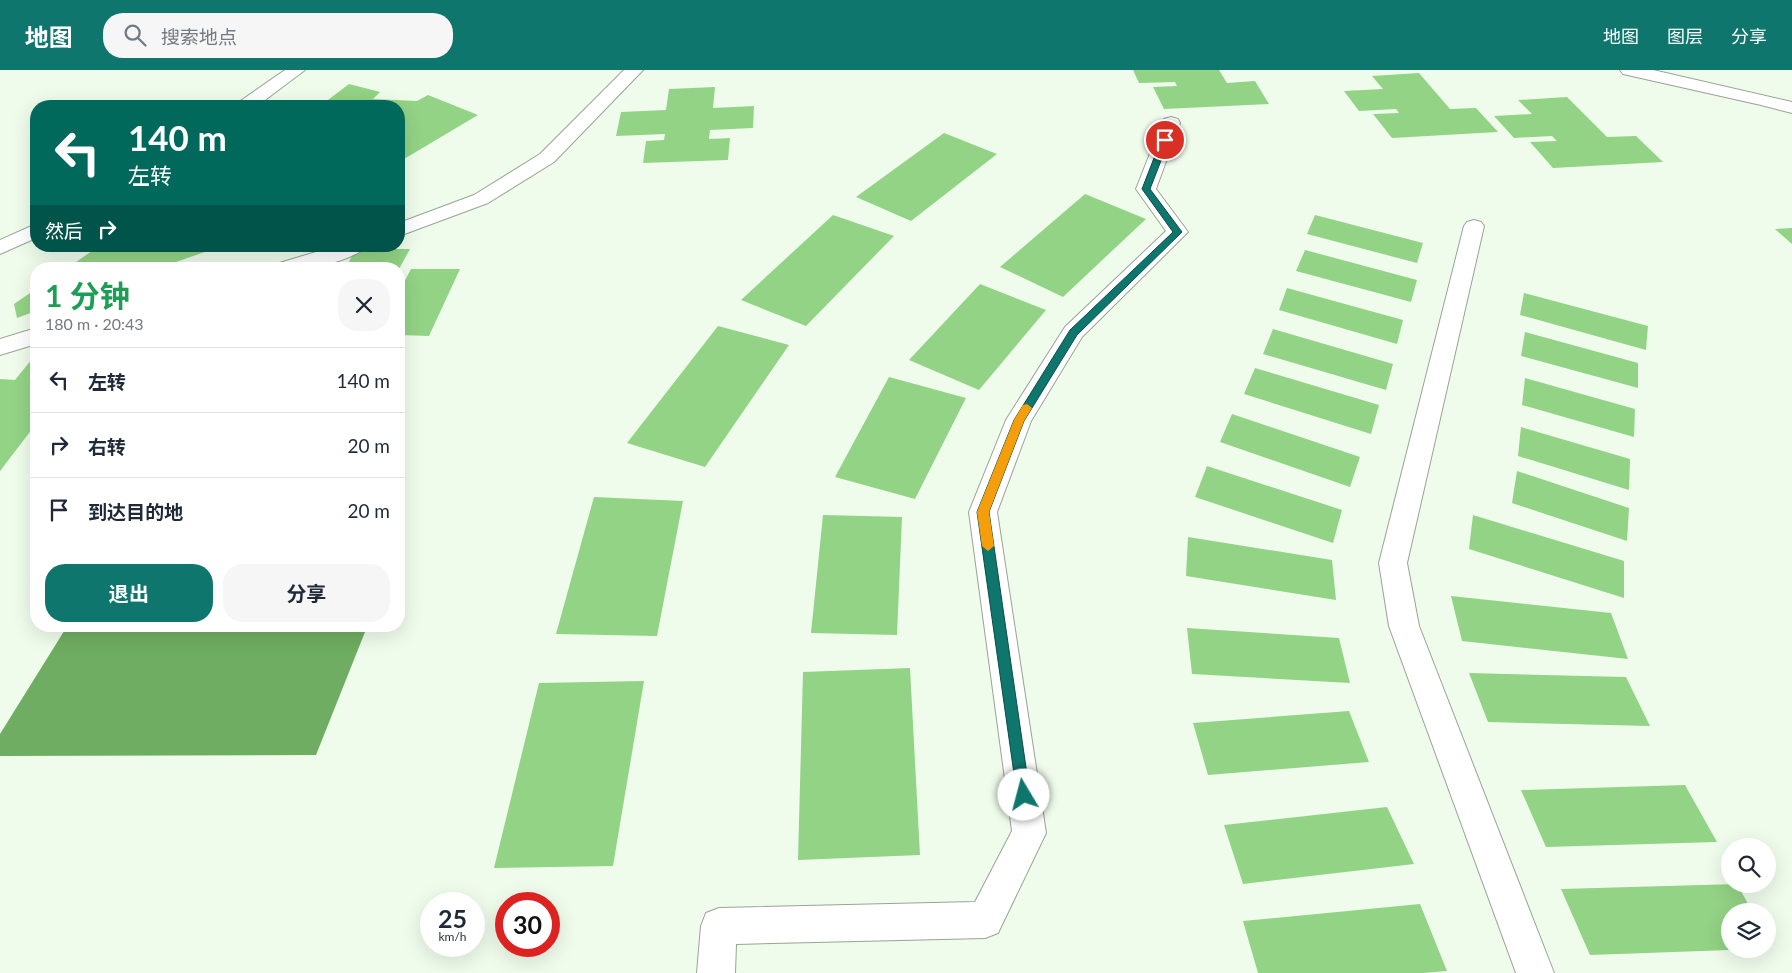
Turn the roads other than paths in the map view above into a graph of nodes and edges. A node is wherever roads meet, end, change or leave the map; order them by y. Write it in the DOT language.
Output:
graph roads {
  1 [pos="296,70"];
  2 [pos="634,70"];
  3 [pos="1629,70"];
  4 [pos="254,100"];
  5 [pos="1792,108"];
  6 [pos="1171,123"];
  7 [pos="1474,226"];
  8 [pos="405,228"];
  9 [pos="30,233"];
  10 [pos="0,248"];
  11 [pos="341,252"];
  12 [pos="309,262"];
  13 [pos="30,338"];
  14 [pos="0,347"];
  15 [pos="716,973"];
  16 [pos="1534,973"];
  1 -- 4 [label="street"];
  2 -- 8 [label="street"];
  3 -- 5 [label="street"];
  6 -- 15 [label="street"];
  7 -- 16 [label="street"];
  9 -- 10 [label="street"];
  11 -- 12 [label="street"];
  13 -- 14 [label="street"];
}
